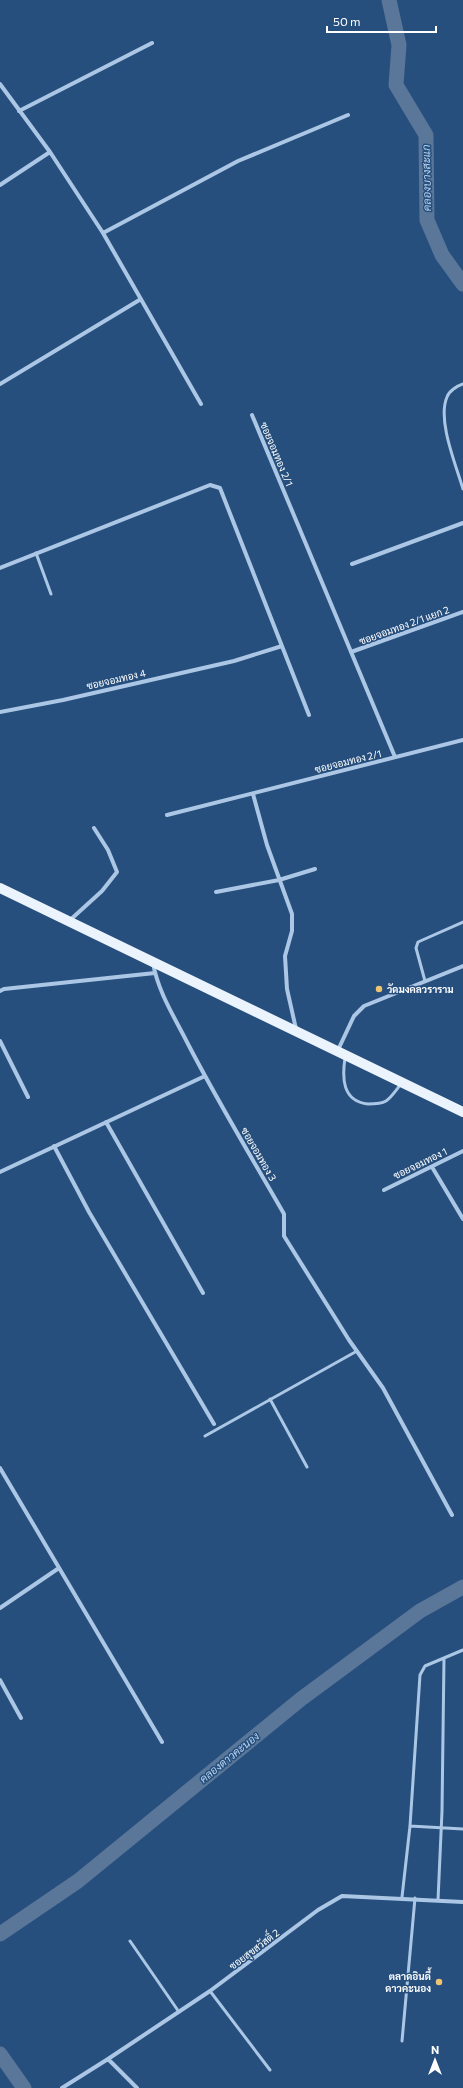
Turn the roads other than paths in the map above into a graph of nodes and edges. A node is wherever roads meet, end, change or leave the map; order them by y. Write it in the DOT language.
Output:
graph roads {
  1 [pos="152,43"];
  2 [pos="0,84"];
  3 [pos="19,111"];
  4 [pos="348,115"];
  5 [pos="50,152"];
  6 [pos="0,185"];
  7 [pos="103,233"];
  8 [pos="140,299"];
  9 [pos="0,384"];
  10 [pos="463,384"];
  11 [pos="201,404"];
  12 [pos="252,414"];
  13 [pos="463,489"];
  14 [pos="463,523"];
  15 [pos="36,553"];
  16 [pos="352,564"];
  17 [pos="0,568"];
  18 [pos="51,594"];
  19 [pos="463,612"];
  20 [pos="282,646"];
  21 [pos="351,652"];
  22 [pos="0,712"];
  23 [pos="309,715"];
  24 [pos="463,740"];
  25 [pos="395,757"];
  26 [pos="253,794"];
  27 [pos="167,815"];
  28 [pos="94,828"];
  29 [pos="315,869"];
  30 [pos="279,880"];
  31 [pos="0,888"];
  32 [pos="216,892"];
  33 [pos="68,921"];
  34 [pos="463,922"];
  35 [pos="152,961"];
  36 [pos="463,966"];
  37 [pos="155,973"];
  38 [pos="425,981"];
  39 [pos="0,991"];
  40 [pos="296,1032"];
  41 [pos="0,1041"];
  42 [pos="342,1052"];
  43 [pos="205,1076"];
  44 [pos="402,1083"];
  45 [pos="28,1097"];
  46 [pos="463,1112"];
  47 [pos="106,1122"];
  48 [pos="54,1146"];
  49 [pos="463,1151"];
  50 [pos="432,1167"];
  51 [pos="0,1172"];
  52 [pos="384,1190"];
  53 [pos="463,1219"];
  54 [pos="203,1293"];
  55 [pos="356,1351"];
  56 [pos="270,1399"];
  57 [pos="214,1424"];
  58 [pos="206,1436"];
  59 [pos="307,1467"];
  60 [pos="0,1468"];
  61 [pos="452,1515"];
  62 [pos="59,1568"];
  63 [pos="0,1608"];
  64 [pos="463,1650"];
  65 [pos="444,1658"];
  66 [pos="0,1680"];
  67 [pos="21,1718"];
  68 [pos="162,1742"];
  69 [pos="410,1826"];
  70 [pos="442,1828"];
  71 [pos="463,1829"];
  72 [pos="402,1898"];
  73 [pos="415,1898"];
  74 [pos="438,1900"];
  75 [pos="463,1902"];
  76 [pos="130,1941"];
  77 [pos="210,1991"];
  78 [pos="180,2012"];
  79 [pos="402,2041"];
  80 [pos="108,2059"];
  81 [pos="270,2070"];
  82 [pos="62,2088"];
  83 [pos="137,2088"];
  1 -- 3 [label="street"];
  2 -- 3 [label="street"];
  3 -- 5 [label="street"];
  4 -- 7 [label="street"];
  5 -- 6 [label="street"];
  5 -- 7 [label="street"];
  7 -- 8 [label="street"];
  8 -- 9 [label="street"];
  8 -- 11 [label="street"];
  10 -- 13 [label="lane"];
  12 -- 21 [label="street, ซอยจอมทอง 2/1"];
  14 -- 16 [label="street"];
  15 -- 17 [label="street"];
  15 -- 18 [label="lane"];
  15 -- 20 [label="street"];
  19 -- 21 [label="street, ซอยจอมทอง 2/1 แยก 2"];
  20 -- 22 [label="street, ซอยจอมทอง 4"];
  20 -- 23 [label="street"];
  21 -- 25 [label="street, ซอยจอมทอง 2/1"];
  24 -- 25 [label="street"];
  25 -- 26 [label="street, ซอยจอมทอง 2/1"];
  26 -- 27 [label="street, ซอยจอมทอง 2/1"];
  26 -- 30 [label="street"];
  28 -- 33 [label="street"];
  29 -- 30 [label="street"];
  30 -- 32 [label="street"];
  30 -- 40 [label="street"];
  31 -- 33 [label="main road"];
  33 -- 35 [label="main road"];
  34 -- 38 [label="lane"];
  35 -- 37 [label="street, ซอยจอมทอง 3"];
  35 -- 40 [label="main road"];
  36 -- 38 [label="street"];
  37 -- 39 [label="street"];
  37 -- 43 [label="street, ซอยจอมทอง 3"];
  38 -- 42 [label="street"];
  40 -- 42 [label="main road"];
  41 -- 45 [label="street"];
  42 -- 44 [label="main road"];
  42 -- 44 [label="lane"];
  43 -- 47 [label="street"];
  43 -- 55 [label="street, ซอยจอมทอง 3"];
  44 -- 46 [label="main road"];
  47 -- 48 [label="street"];
  47 -- 54 [label="street"];
  48 -- 51 [label="street"];
  48 -- 57 [label="street"];
  49 -- 50 [label="street, ซอยจอมทอง 1"];
  50 -- 52 [label="street, ซอยจอมทอง 1"];
  50 -- 53 [label="street"];
  55 -- 56 [label="lane"];
  55 -- 61 [label="street, ซอยจอมทอง 3"];
  56 -- 58 [label="lane"];
  56 -- 59 [label="lane"];
  60 -- 62 [label="street"];
  62 -- 63 [label="street"];
  62 -- 68 [label="street"];
  64 -- 65 [label="lane"];
  65 -- 69 [label="lane"];
  65 -- 70 [label="lane"];
  66 -- 67 [label="street"];
  69 -- 70 [label="lane"];
  69 -- 72 [label="lane"];
  70 -- 71 [label="lane"];
  70 -- 74 [label="lane"];
  72 -- 73 [label="street, ซอยสุขสวัสดิ์ 2"];
  72 -- 77 [label="street, ซอยสุขสวัสดิ์ 2"];
  73 -- 74 [label="street, ซอยสุขสวัสดิ์ 2"];
  73 -- 79 [label="lane"];
  74 -- 75 [label="street, ซอยสุขสวัสดิ์ 2"];
  76 -- 78 [label="lane"];
  77 -- 78 [label="street, ซอยสุขสวัสดิ์ 2"];
  77 -- 81 [label="lane"];
  78 -- 80 [label="street, ซอยสุขสวัสดิ์ 2"];
  80 -- 82 [label="street, ซอยสุขสวัสดิ์ 2"];
  80 -- 83 [label="street"];
}
